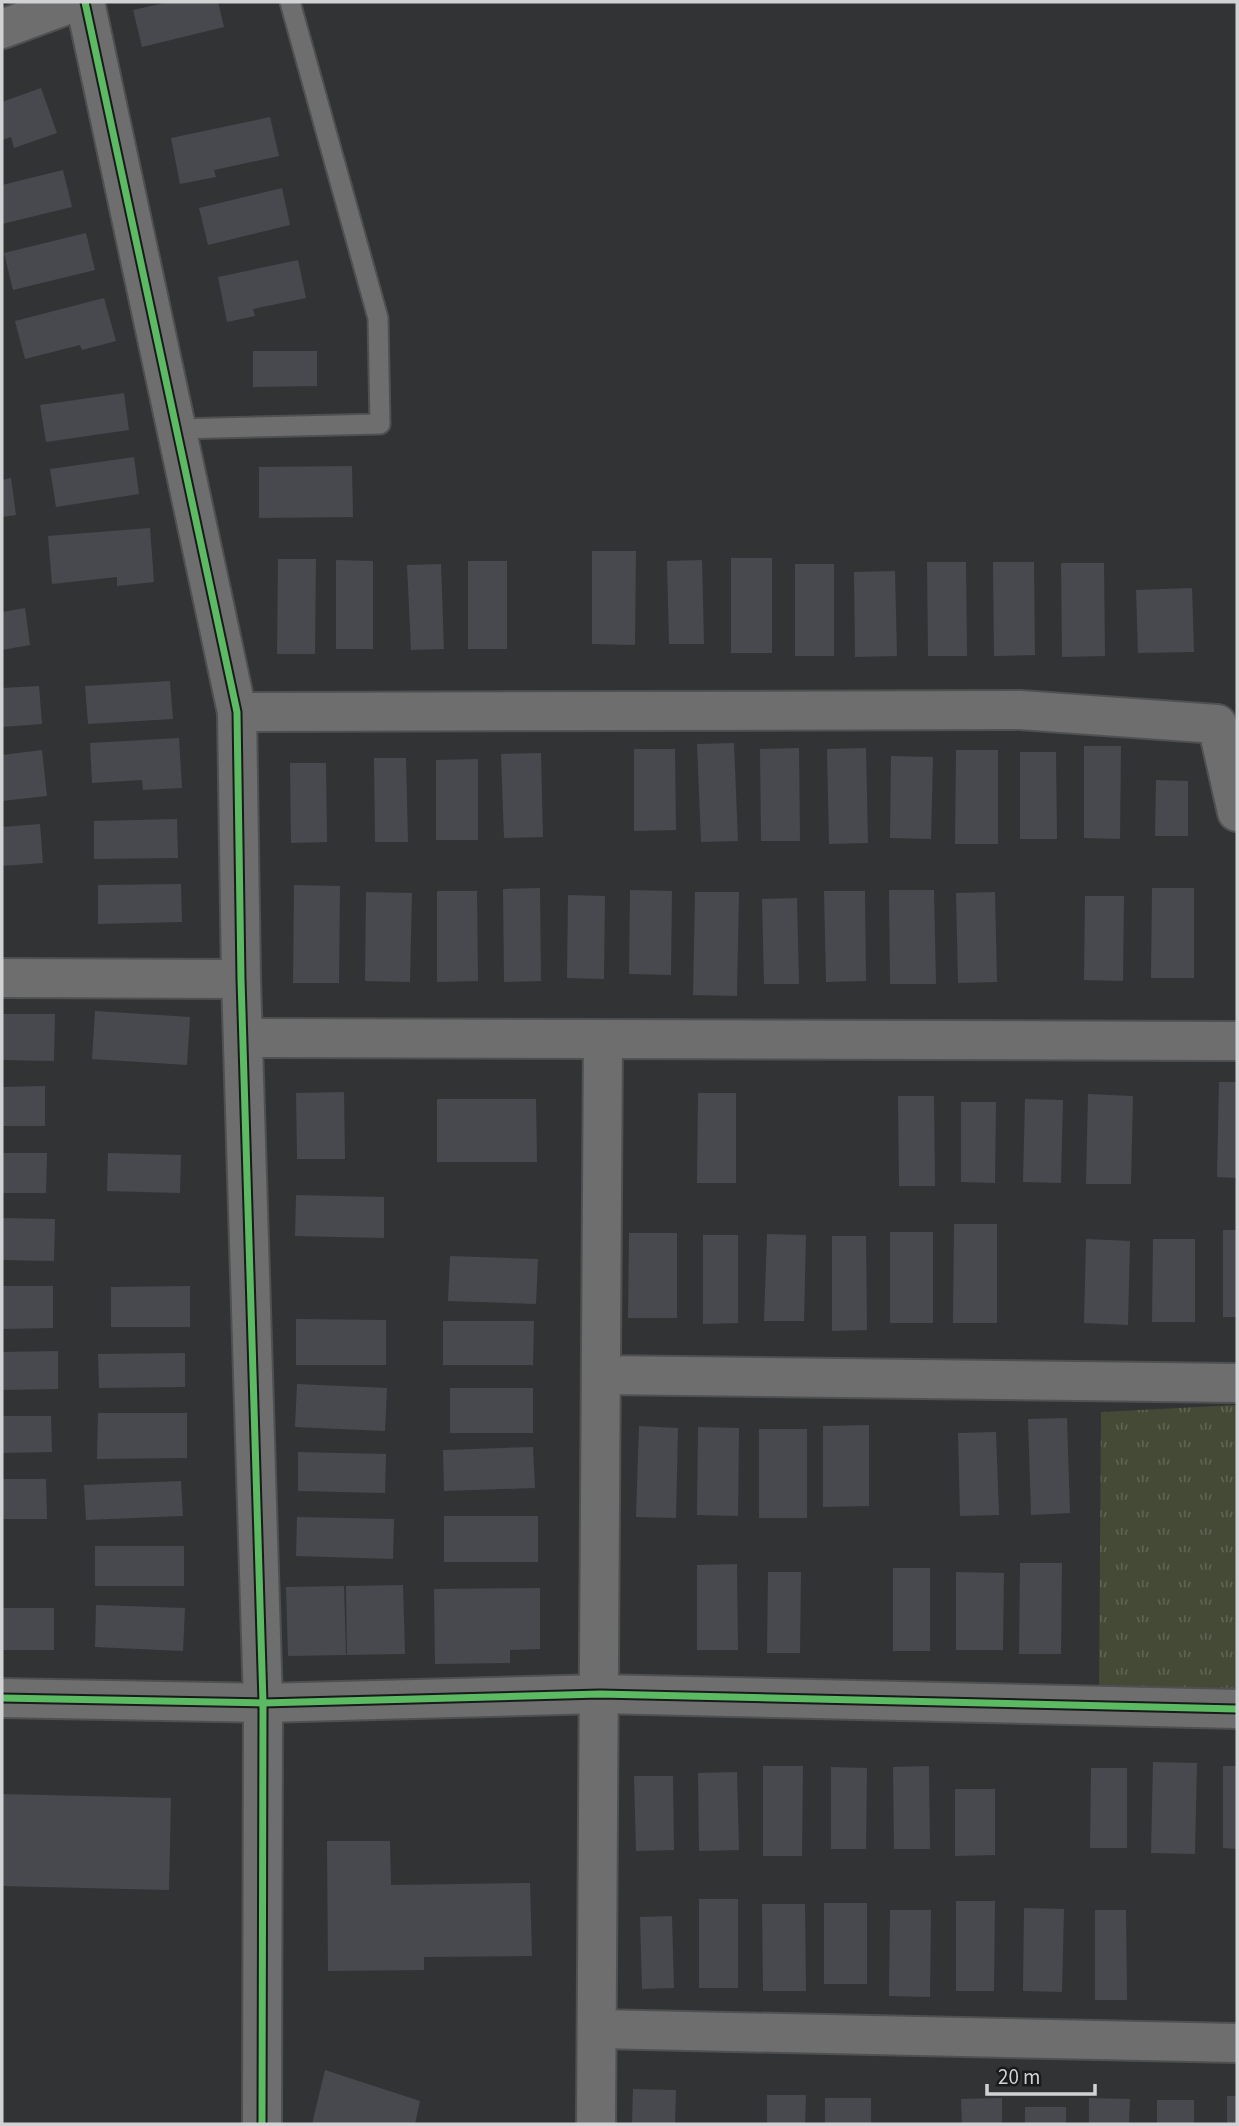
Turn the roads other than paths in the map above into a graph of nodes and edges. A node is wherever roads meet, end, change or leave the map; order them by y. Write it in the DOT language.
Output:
graph roads {
  1 [pos="75,2"];
  2 [pos="85,2"];
  3 [pos="290,2"];
  4 [pos="2,29"];
  5 [pos="176,429"];
  6 [pos="237,712"];
  7 [pos="1237,812"];
  8 [pos="2,978"];
  9 [pos="241,979"];
  10 [pos="243,1038"];
  11 [pos="603,1039"];
  12 [pos="1237,1041"];
  13 [pos="602,1375"];
  14 [pos="1237,1383"];
  15 [pos="600,1694"];
  16 [pos="2,1698"];
  17 [pos="263,1703"];
  18 [pos="1237,1709"];
  19 [pos="598,2029"];
  20 [pos="1237,2043"];
  21 [pos="262,2124"];
  22 [pos="596,2124"];
  1 -- 4 [label="street"];
  2 -- 5 [label="street"];
  3 -- 5 [label="lane"];
  5 -- 6 [label="street"];
  6 -- 7 [label="street"];
  6 -- 9 [label="street"];
  8 -- 9 [label="street"];
  9 -- 10 [label="street"];
  10 -- 11 [label="street"];
  10 -- 17 [label="street"];
  11 -- 12 [label="street"];
  11 -- 13 [label="street"];
  13 -- 14 [label="street"];
  13 -- 15 [label="street"];
  15 -- 17 [label="street"];
  15 -- 18 [label="street"];
  15 -- 19 [label="street"];
  16 -- 17 [label="street"];
  17 -- 21 [label="street"];
  19 -- 20 [label="street"];
  19 -- 22 [label="street"];
}
